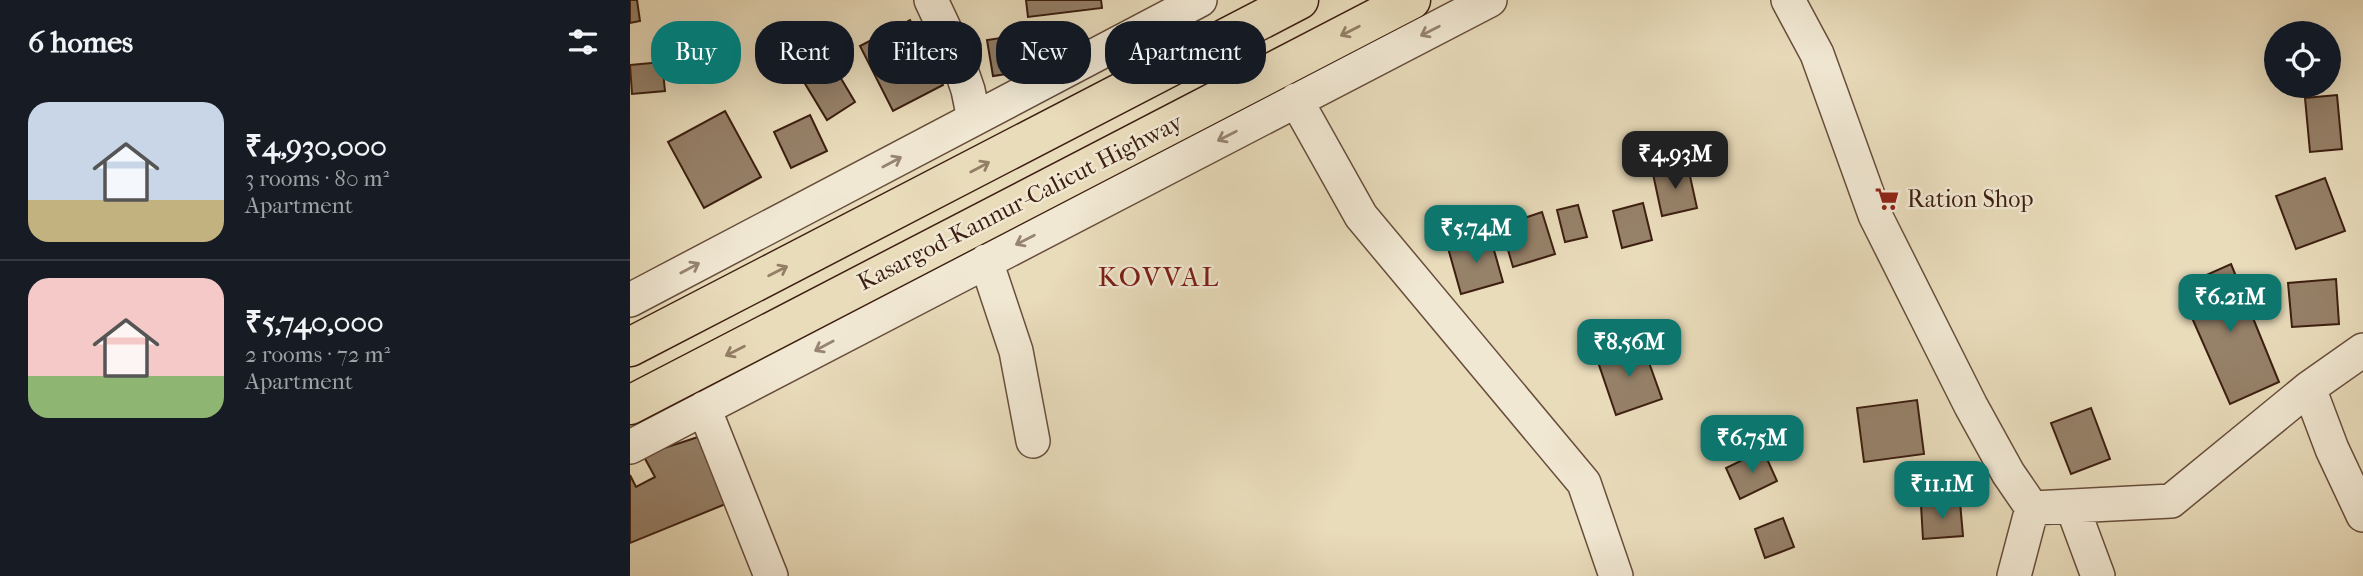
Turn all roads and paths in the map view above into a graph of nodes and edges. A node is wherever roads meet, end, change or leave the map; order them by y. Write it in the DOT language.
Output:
graph roads {
  1 [pos="931,0"];
  2 [pos="1200,0"];
  3 [pos="1298,0"];
  4 [pos="1411,0"];
  5 [pos="1490,0"];
  6 [pos="1788,0"];
  7 [pos="1296,100"];
  8 [pos="974,119"];
  9 [pos="986,261"];
  10 [pos="630,300"];
  11 [pos="630,347"];
  12 [pos="2363,350"];
  13 [pos="2309,388"];
  14 [pos="630,405"];
  15 [pos="704,408"];
  16 [pos="1033,441"];
  17 [pos="630,447"];
  18 [pos="2071,506"];
  19 [pos="2032,508"];
  20 [pos="2363,515"];
  21 [pos="771,576"];
  22 [pos="1616,576"];
  23 [pos="2014,576"];
  24 [pos="2098,576"];
  1 -- 8 [label="street"];
  2 -- 8 [label="street"];
  11 -- 3 [label="highway, Kasargod-Kannur-Calicut Highway, one-way"];
  4 -- 14 [label="highway, Kasargod-Kannur-Calicut Highway, one-way"];
  5 -- 7 [label="street, one-way"];
  6 -- 19 [label="street"];
  7 -- 9 [label="street, one-way"];
  7 -- 22 [label="street"];
  10 -- 8 [label="street, one-way"];
  9 -- 15 [label="street, one-way"];
  9 -- 16 [label="street"];
  12 -- 13 [label="street"];
  13 -- 18 [label="street"];
  13 -- 20 [label="street"];
  15 -- 17 [label="street"];
  15 -- 21 [label="street"];
  18 -- 19 [label="street"];
  18 -- 24 [label="street"];
  19 -- 23 [label="street"];
}
